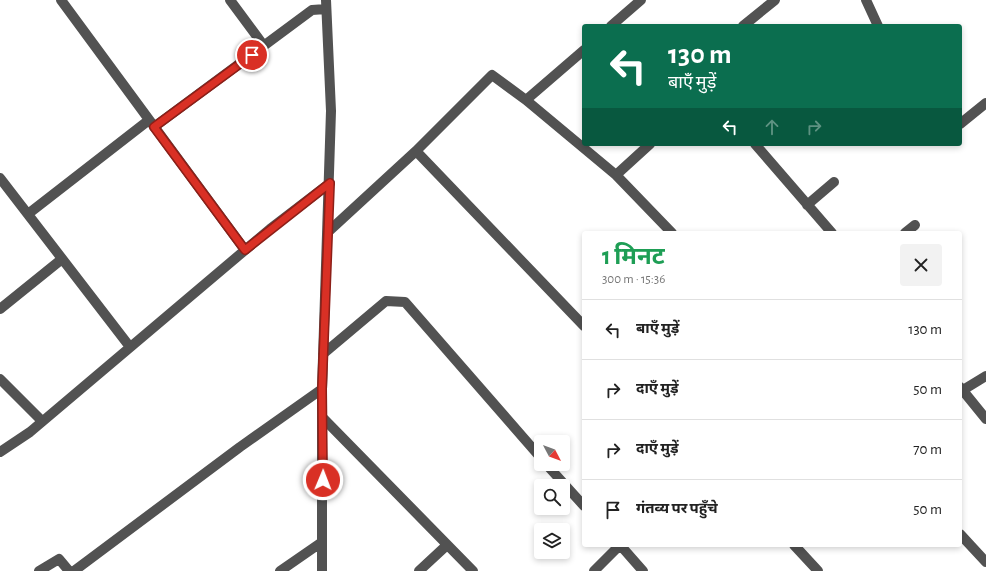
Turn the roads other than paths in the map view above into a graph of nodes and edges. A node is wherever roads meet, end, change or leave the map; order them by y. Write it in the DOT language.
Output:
graph roads {
  1 [pos="61,0"];
  2 [pos="230,0"];
  3 [pos="641,0"];
  4 [pos="775,0"];
  5 [pos="866,0"];
  6 [pos="326,4"];
  7 [pos="613,24"];
  8 [pos="745,24"];
  9 [pos="877,24"];
  10 [pos="264,46"];
  11 [pos="582,52"];
  12 [pos="526,100"];
  13 [pos="986,103"];
  14 [pos="962,122"];
  15 [pos="152,124"];
  16 [pos="648,146"];
  17 [pos="759,146"];
  18 [pos="416,151"];
  19 [pos="616,175"];
  20 [pos="0,178"];
  21 [pos="834,182"];
  22 [pos="330,183"];
  23 [pos="808,205"];
  24 [pos="28,214"];
  25 [pos="915,225"];
  26 [pos="329,231"];
  27 [pos="670,231"];
  28 [pos="830,231"];
  29 [pos="908,231"];
  30 [pos="245,250"];
  31 [pos="62,259"];
  32 [pos="0,309"];
  33 [pos="582,324"];
  34 [pos="130,347"];
  35 [pos="323,354"];
  36 [pos="986,376"];
  37 [pos="0,379"];
  38 [pos="962,388"];
  39 [pos="322,389"];
  40 [pos="962,390"];
  41 [pos="323,418"];
  42 [pos="986,419"];
  43 [pos="42,421"];
  44 [pos="534,450"];
  45 [pos="0,452"];
  46 [pos="552,471"];
  47 [pos="582,504"];
  48 [pos="962,536"];
  49 [pos="322,542"];
  50 [pos="447,545"];
  51 [pos="619,547"];
  52 [pos="623,547"];
  53 [pos="796,547"];
  54 [pos="986,562"];
  55 [pos="39,571"];
  56 [pos="69,571"];
  57 [pos="74,571"];
  58 [pos="280,571"];
  59 [pos="322,571"];
  60 [pos="419,571"];
  61 [pos="473,571"];
  62 [pos="594,571"];
  63 [pos="643,571"];
  64 [pos="818,571"];
  1 -- 15 [label="street"];
  2 -- 10 [label="street"];
  3 -- 7 [label="street"];
  4 -- 8 [label="street"];
  5 -- 9 [label="street"];
  6 -- 10 [label="street"];
  6 -- 22 [label="street"];
  10 -- 15 [label="street"];
  11 -- 12 [label="street"];
  12 -- 18 [label="street"];
  12 -- 19 [label="street"];
  13 -- 14 [label="street"];
  15 -- 24 [label="street"];
  15 -- 30 [label="street"];
  16 -- 19 [label="street"];
  17 -- 23 [label="street"];
  18 -- 26 [label="street"];
  18 -- 33 [label="street"];
  19 -- 27 [label="street"];
  20 -- 24 [label="street"];
  21 -- 23 [label="street"];
  22 -- 26 [label="street"];
  22 -- 30 [label="street"];
  23 -- 28 [label="street"];
  24 -- 31 [label="street"];
  25 -- 29 [label="street"];
  26 -- 35 [label="street"];
  30 -- 34 [label="street"];
  31 -- 32 [label="street"];
  31 -- 34 [label="street"];
  34 -- 43 [label="street"];
  35 -- 39 [label="street"];
  35 -- 44 [label="street"];
  36 -- 38 [label="street"];
  37 -- 43 [label="street"];
  39 -- 41 [label="street"];
  39 -- 57 [label="street"];
  40 -- 42 [label="street"];
  41 -- 49 [label="street"];
  41 -- 50 [label="street"];
  43 -- 45 [label="street"];
  46 -- 47 [label="street"];
  48 -- 54 [label="street"];
  49 -- 58 [label="street"];
  49 -- 59 [label="street"];
  50 -- 60 [label="street"];
  50 -- 61 [label="street"];
  51 -- 62 [label="street"];
  52 -- 63 [label="street"];
  53 -- 64 [label="street"];
  55 -- 56 [label="street"];
}
